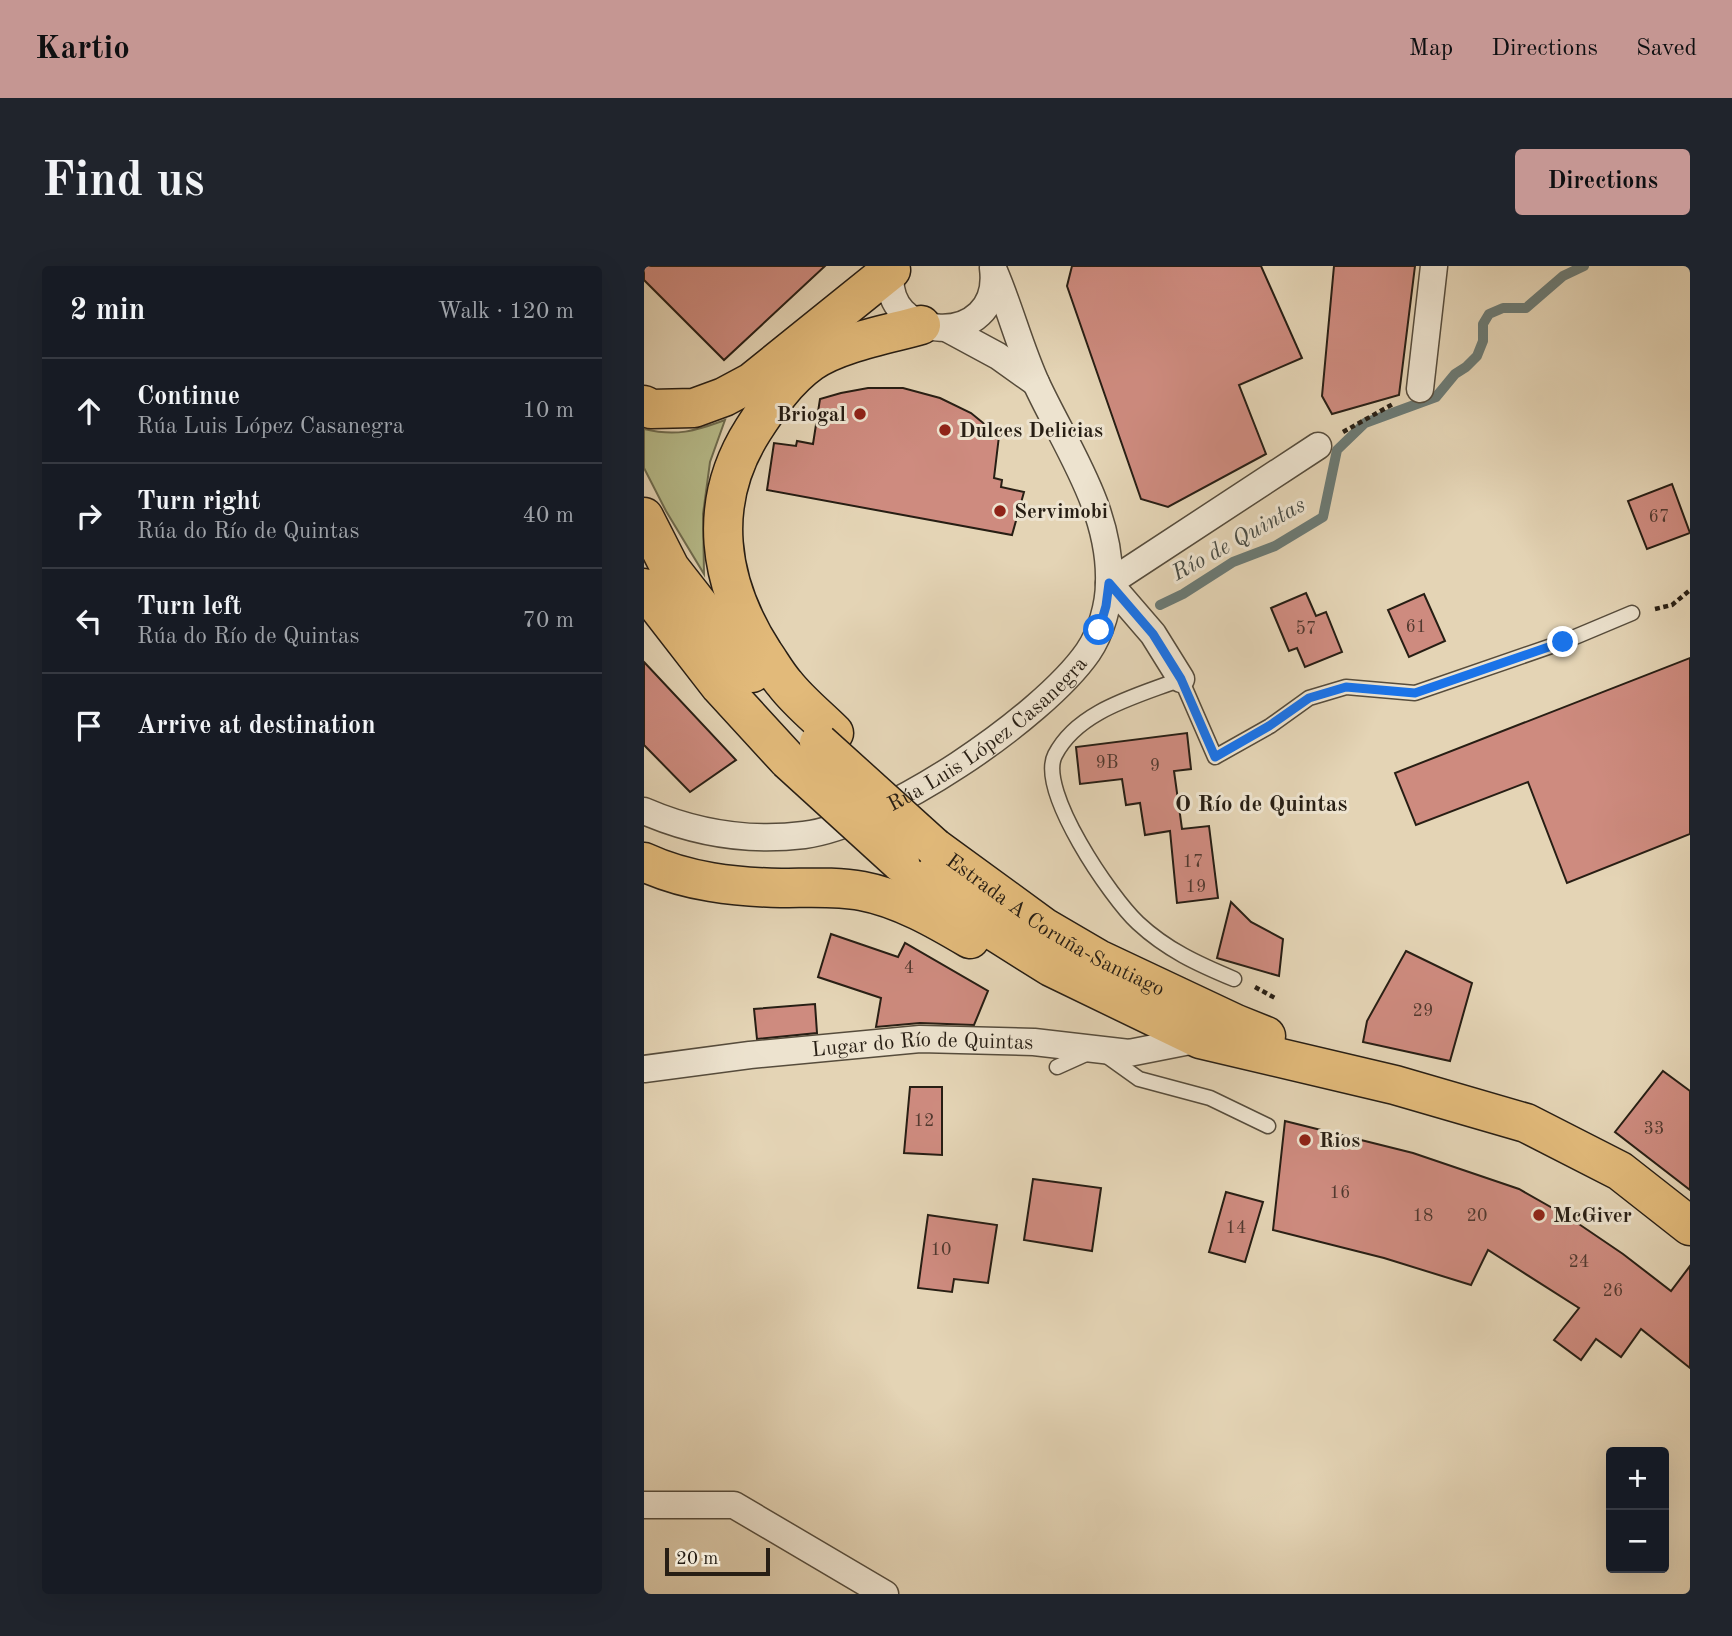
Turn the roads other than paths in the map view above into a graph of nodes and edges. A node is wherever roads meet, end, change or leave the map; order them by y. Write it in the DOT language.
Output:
graph roads {
  1 [pos="1434,266"];
  2 [pos="892,268"];
  3 [pos="993,269"];
  4 [pos="935,327"];
  5 [pos="1036,383"];
  6 [pos="1420,389"];
  7 [pos="644,405"];
  8 [pos="1318,446"];
  9 [pos="644,517"];
  10 [pos="1109,583"];
  11 [pos="644,588"];
  12 [pos="1632,613"];
  13 [pos="1181,679"];
  14 [pos="814,745"];
  15 [pos="644,811"];
  16 [pos="926,848"];
  17 [pos="644,862"];
  18 [pos="1234,979"];
  19 [pos="1200,1040"];
  20 [pos="1097,1049"];
  21 [pos="1057,1067"];
  22 [pos="644,1069"];
  23 [pos="1395,1085"];
  24 [pos="1268,1126"];
  25 [pos="1690,1226"];
  26 [pos="644,1506"];
  27 [pos="885,1594"];
  1 -- 6 [label="street"];
  2 -- 4 [label="street, Rúa Luis López Casanegra"];
  2 -- 7 [label="highway"];
  3 -- 4 [label="street, Rúa Luis López Casanegra"];
  3 -- 5 [label="street, Rúa Luis López Casanegra"];
  4 -- 5 [label="street, Rúa Luis López Casanegra"];
  4 -- 14 [label="highway"];
  5 -- 10 [label="street, Rúa Luis López Casanegra"];
  8 -- 10 [label="street"];
  9 -- 14 [label="highway, Estrada A Coruña-Santiago"];
  10 -- 13 [label="street"];
  10 -- 15 [label="street, Rúa Luis López Casanegra"];
  11 -- 14 [label="highway, Estrada A Coruña-Santiago"];
  12 -- 13 [label="lane"];
  13 -- 18 [label="lane"];
  14 -- 16 [label="highway, Estrada A Coruña-Santiago, bridge"];
  16 -- 19 [label="highway, Estrada A Coruña-Santiago"];
  16 -- 23 [label="highway, Estrada A Coruña-Santiago"];
  17 -- 19 [label="highway"];
  19 -- 20 [label="street, Lugar do Río de Quintas"];
  19 -- 23 [label="highway, Estrada A Coruña-Santiago"];
  20 -- 21 [label="lane"];
  20 -- 22 [label="street, Lugar do Río de Quintas"];
  20 -- 24 [label="lane"];
  23 -- 25 [label="highway, Estrada A Coruña-Santiago"];
  26 -- 27 [label="street"];
}
